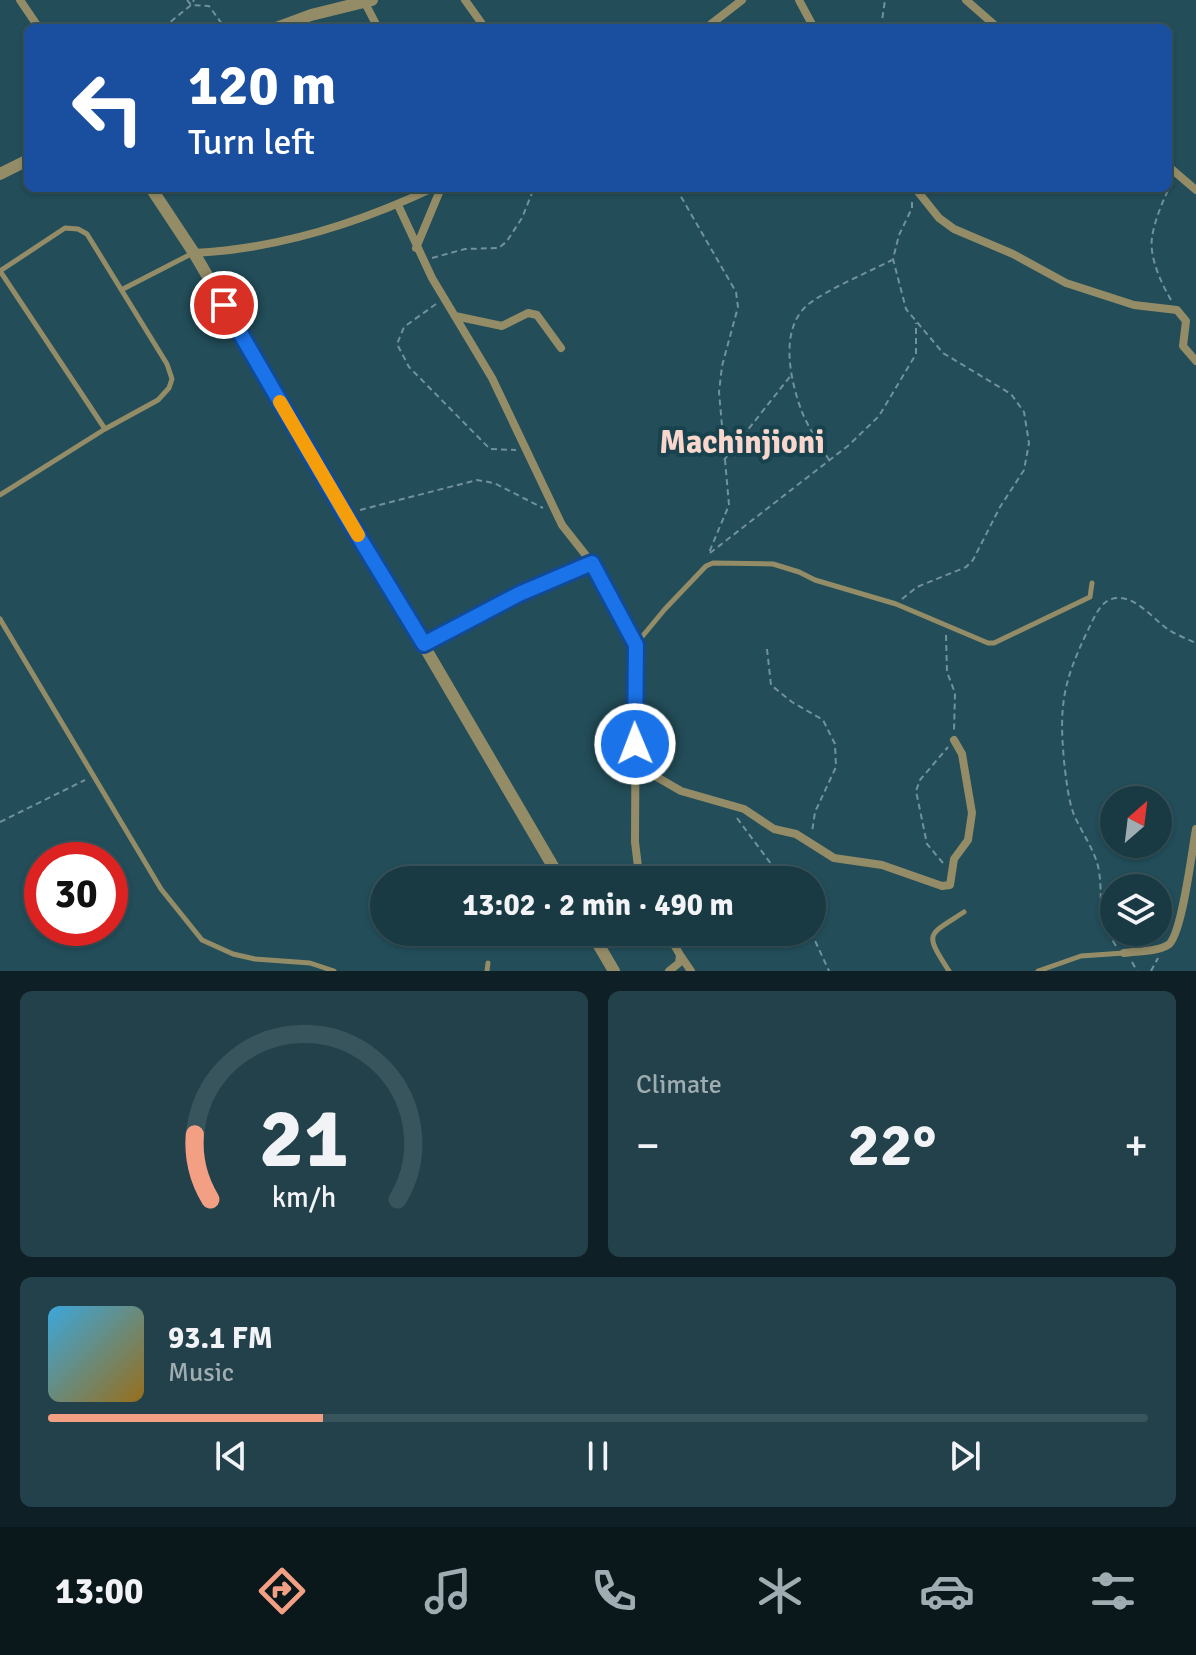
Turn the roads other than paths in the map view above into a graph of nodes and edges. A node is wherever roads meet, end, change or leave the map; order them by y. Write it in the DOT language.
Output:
graph roads {
  1 [pos="20,0"];
  2 [pos="465,0"];
  3 [pos="742,0"];
  4 [pos="799,0"];
  5 [pos="966,0"];
  6 [pos="369,1"];
  7 [pos="36,24"];
  8 [pos="287,24"];
  9 [pos="377,24"];
  10 [pos="482,24"];
  11 [pos="711,24"];
  12 [pos="812,24"];
  13 [pos="993,24"];
  14 [pos="24,162"];
  15 [pos="1172,170"];
  16 [pos="0,174"];
  17 [pos="1196,190"];
  18 [pos="154,192"];
  19 [pos="425,192"];
  20 [pos="439,192"];
  21 [pos="918,192"];
  22 [pos="398,205"];
  23 [pos="416,248"];
  24 [pos="194,253"];
  25 [pos="0,271"];
  26 [pos="123,289"];
  27 [pos="455,316"];
  28 [pos="561,348"];
  29 [pos="1196,361"];
  30 [pos="105,429"];
  31 [pos="0,495"];
  32 [pos="592,563"];
  33 [pos="1092,583"];
  34 [pos="0,619"];
  35 [pos="424,644"];
  36 [pos="636,645"];
  37 [pos="954,740"];
  38 [pos="636,765"];
  39 [pos="1196,829"];
  40 [pos="553,866"];
  41 [pos="638,866"];
  42 [pos="964,912"];
  43 [pos="599,946"];
  44 [pos="675,946"];
  45 [pos="1124,953"];
  46 [pos="680,955"];
  47 [pos="488,963"];
  48 [pos="334,971"];
  49 [pos="487,971"];
  50 [pos="614,971"];
  51 [pos="669,971"];
  52 [pos="691,971"];
  53 [pos="949,971"];
  54 [pos="1038,971"];
  1 -- 7 [label="street"];
  2 -- 10 [label="street"];
  3 -- 11 [label="street"];
  4 -- 12 [label="street"];
  5 -- 13 [label="street"];
  6 -- 8 [label="street"];
  6 -- 9 [label="street"];
  14 -- 16 [label="street"];
  15 -- 17 [label="street"];
  18 -- 24 [label="street"];
  19 -- 22 [label="street"];
  20 -- 23 [label="street"];
  21 -- 29 [label="street"];
  22 -- 23 [label="street"];
  22 -- 24 [label="street"];
  23 -- 27 [label="street"];
  24 -- 26 [label="lane"];
  24 -- 35 [label="street"];
  25 -- 26 [label="lane"];
  25 -- 30 [label="lane"];
  26 -- 30 [label="lane"];
  27 -- 28 [label="street"];
  27 -- 32 [label="street"];
  30 -- 31 [label="lane"];
  32 -- 35 [label="lane"];
  32 -- 36 [label="street"];
  33 -- 36 [label="lane"];
  34 -- 48 [label="lane"];
  35 -- 40 [label="street"];
  36 -- 38 [label="street"];
  37 -- 38 [label="street"];
  38 -- 41 [label="street"];
  39 -- 45 [label="street"];
  42 -- 53 [label="lane"];
  43 -- 50 [label="street"];
  44 -- 46 [label="street"];
  45 -- 54 [label="lane"];
  46 -- 51 [label="street"];
  46 -- 52 [label="street"];
  47 -- 49 [label="lane"];
}
